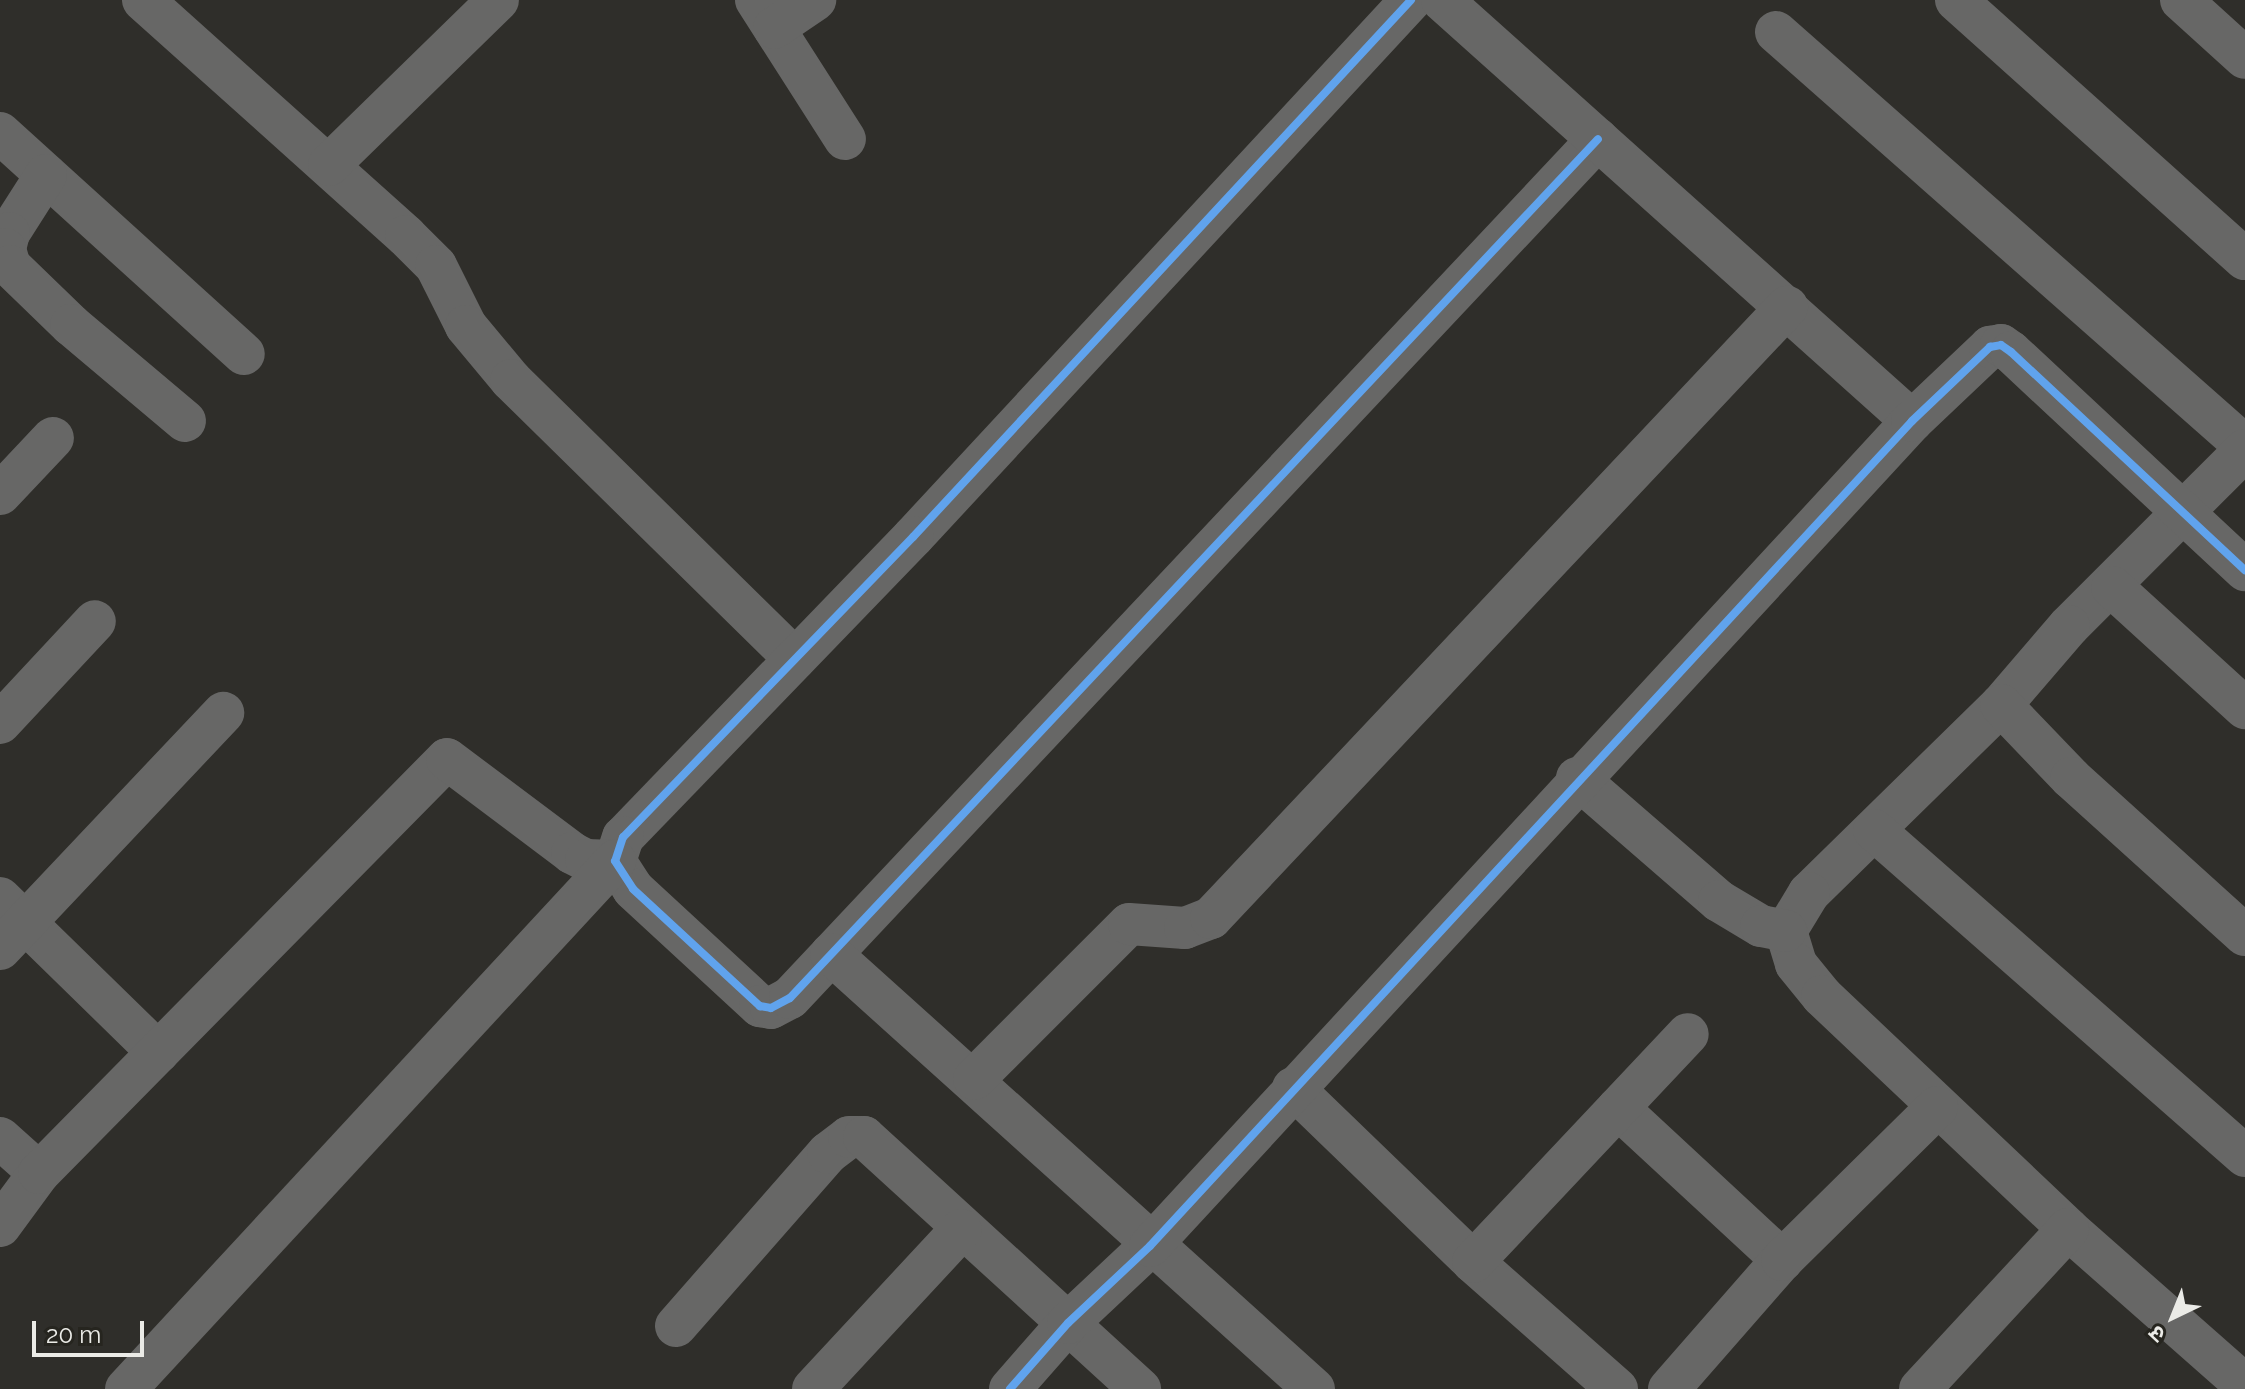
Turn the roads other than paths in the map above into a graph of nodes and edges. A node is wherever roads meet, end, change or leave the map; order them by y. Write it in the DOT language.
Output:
graph roads {
  1 [pos="143,0"];
  2 [pos="498,0"];
  3 [pos="815,0"];
  4 [pos="1411,0"];
  5 [pos="1442,0"];
  6 [pos="1956,0"];
  7 [pos="2189,2"];
  8 [pos="765,14"];
  9 [pos="1776,32"];
  10 [pos="2245,58"];
  11 [pos="0,133"];
  12 [pos="845,139"];
  13 [pos="1598,139"];
  14 [pos="329,165"];
  15 [pos="46,175"];
  16 [pos="2245,259"];
  17 [pos="5,267"];
  18 [pos="1787,307"];
  19 [pos="244,354"];
  20 [pos="185,421"];
  21 [pos="1912,421"];
  22 [pos="53,438"];
  23 [pos="2245,448"];
  24 [pos="0,494"];
  25 [pos="2183,511"];
  26 [pos="2245,570"];
  27 [pos="2112,587"];
  28 [pos="95,621"];
  29 [pos="795,659"];
  30 [pos="2001,705"];
  31 [pos="2245,708"];
  32 [pos="223,713"];
  33 [pos="0,723"];
  34 [pos="1577,778"];
  35 [pos="1874,830"];
  36 [pos="615,861"];
  37 [pos="8,923"];
  38 [pos="1786,931"];
  39 [pos="2245,935"];
  40 [pos="831,954"];
  41 [pos="1688,1034"];
  42 [pos="158,1052"];
  43 [pos="974,1079"];
  44 [pos="1293,1088"];
  45 [pos="1937,1107"];
  46 [pos="1618,1108"];
  47 [pos="0,1138"];
  48 [pos="2245,1156"];
  49 [pos="39,1173"];
  50 [pos="0,1226"];
  51 [pos="2068,1229"];
  52 [pos="961,1230"];
  53 [pos="1150,1246"];
  54 [pos="1782,1260"];
  55 [pos="1473,1262"];
  56 [pos="1068,1323"];
  57 [pos="676,1326"];
  58 [pos="2245,1385"];
  59 [pos="126,1389"];
  60 [pos="813,1389"];
  61 [pos="1010,1389"];
  62 [pos="1140,1389"];
  63 [pos="1314,1389"];
  64 [pos="1617,1389"];
  65 [pos="1669,1389"];
  66 [pos="1920,1389"];
  1 -- 14 [label="street"];
  2 -- 14 [label="street"];
  3 -- 8 [label="street"];
  4 -- 29 [label="street"];
  5 -- 13 [label="street"];
  6 -- 16 [label="street"];
  7 -- 10 [label="street"];
  8 -- 12 [label="street"];
  9 -- 23 [label="street"];
  11 -- 15 [label="street"];
  13 -- 18 [label="street"];
  13 -- 40 [label="street"];
  14 -- 29 [label="street"];
  15 -- 17 [label="street"];
  15 -- 19 [label="street"];
  17 -- 20 [label="street"];
  18 -- 21 [label="street"];
  18 -- 43 [label="street"];
  21 -- 25 [label="street"];
  21 -- 34 [label="street"];
  22 -- 24 [label="street"];
  23 -- 25 [label="street"];
  25 -- 26 [label="street"];
  25 -- 27 [label="street"];
  27 -- 30 [label="street"];
  27 -- 31 [label="street"];
  28 -- 33 [label="street"];
  29 -- 36 [label="street"];
  30 -- 35 [label="street"];
  30 -- 39 [label="street"];
  32 -- 37 [label="street"];
  34 -- 38 [label="street"];
  34 -- 44 [label="street"];
  35 -- 38 [label="street"];
  35 -- 48 [label="street"];
  36 -- 40 [label="street"];
  36 -- 42 [label="street"];
  36 -- 59 [label="street"];
  37 -- 42 [label="street"];
  38 -- 45 [label="street"];
  40 -- 43 [label="street"];
  41 -- 46 [label="street"];
  42 -- 49 [label="street"];
  43 -- 53 [label="street"];
  44 -- 53 [label="street"];
  44 -- 55 [label="street"];
  45 -- 51 [label="street"];
  45 -- 54 [label="street"];
  46 -- 54 [label="street"];
  46 -- 55 [label="street"];
  47 -- 49 [label="street"];
  49 -- 50 [label="street"];
  51 -- 58 [label="street"];
  51 -- 66 [label="street"];
  52 -- 56 [label="street"];
  52 -- 57 [label="street"];
  52 -- 60 [label="street"];
  53 -- 56 [label="street"];
  53 -- 63 [label="street"];
  54 -- 65 [label="street"];
  55 -- 64 [label="street"];
  56 -- 61 [label="street"];
  56 -- 62 [label="street"];
}
